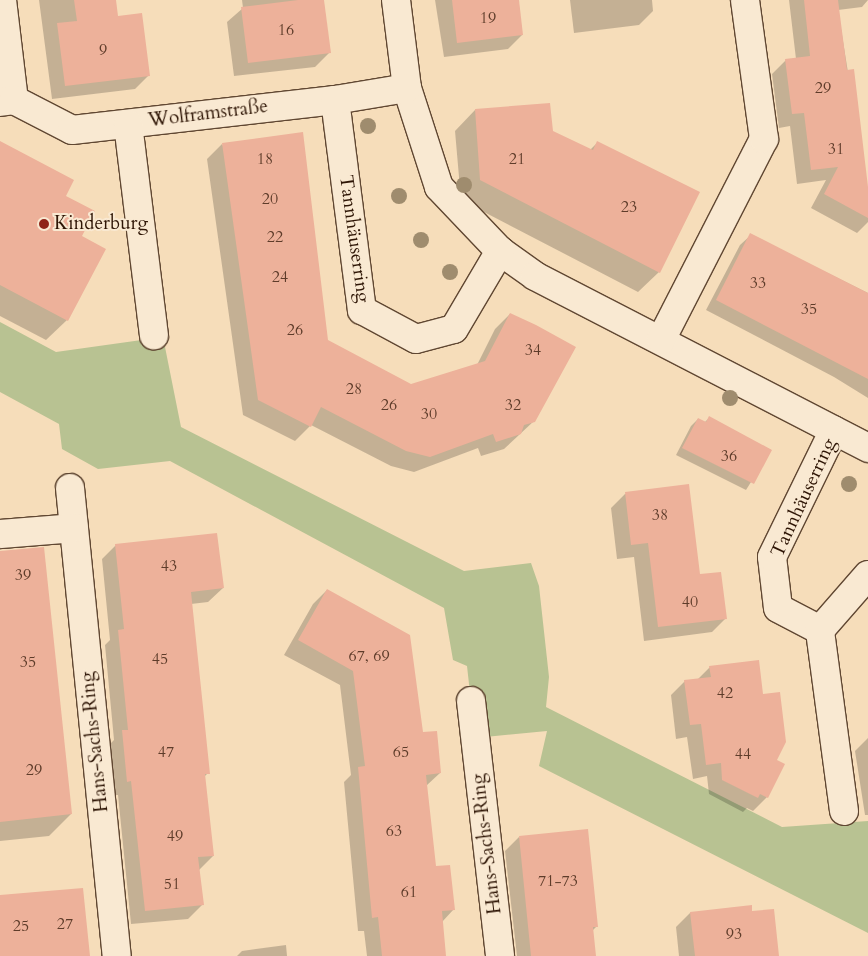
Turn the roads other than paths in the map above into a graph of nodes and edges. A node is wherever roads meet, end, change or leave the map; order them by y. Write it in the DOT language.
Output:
graph roads {
  1 [pos="2,0"];
  2 [pos="396,0"];
  3 [pos="745,0"];
  4 [pos="407,88"];
  5 [pos="335,100"];
  6 [pos="7,101"];
  7 [pos="128,124"];
  8 [pos="500,251"];
  9 [pos="154,335"];
  10 [pos="660,340"];
  11 [pos="834,430"];
  12 [pos="868,448"];
  13 [pos="70,488"];
  14 [pos="74,528"];
  15 [pos="0,534"];
  16 [pos="868,575"];
  17 [pos="820,630"];
  18 [pos="470,701"];
  19 [pos="844,810"];
  20 [pos="117,956"];
  21 [pos="500,956"];
  1 -- 6 [label="street, Wolframstraße"];
  2 -- 4 [label="street, Tannhäuserring"];
  3 -- 10 [label="street"];
  4 -- 5 [label="street, Wolframstraße"];
  4 -- 8 [label="street, Tannhäuserring"];
  5 -- 7 [label="street, Wolframstraße"];
  5 -- 8 [label="street, Tannhäuserring"];
  6 -- 7 [label="street, Wolframstraße"];
  7 -- 9 [label="street"];
  8 -- 10 [label="street, Tannhäuserring"];
  10 -- 11 [label="street, Tannhäuserring"];
  11 -- 12 [label="street, Tannhäuserring"];
  11 -- 17 [label="street, Tannhäuserring"];
  13 -- 14 [label="street, Hans-Sachs-Ring"];
  14 -- 15 [label="street"];
  14 -- 20 [label="street, Hans-Sachs-Ring"];
  16 -- 17 [label="street"];
  17 -- 19 [label="street"];
  18 -- 21 [label="street, Hans-Sachs-Ring"];
}
